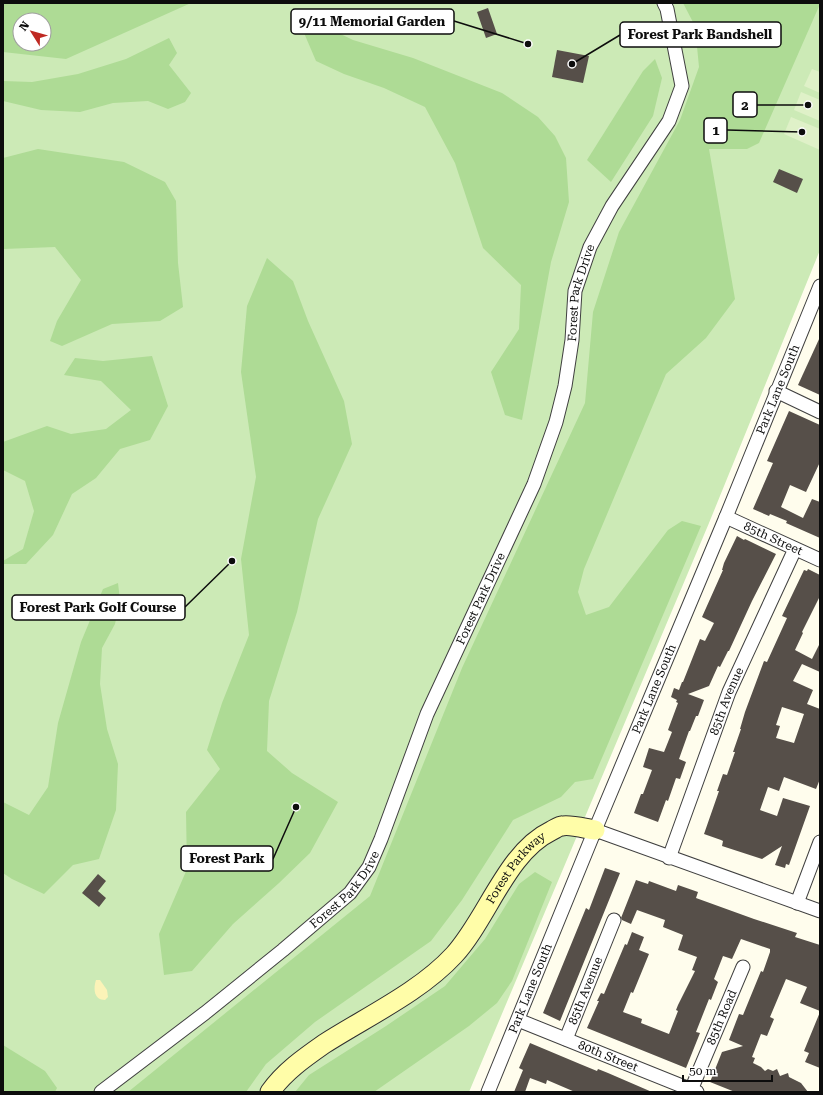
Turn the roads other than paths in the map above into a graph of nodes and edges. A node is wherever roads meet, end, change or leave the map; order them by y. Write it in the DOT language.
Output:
graph roads {
  1 [pos="664,3"];
  2 [pos="820,286"];
  3 [pos="776,391"];
  4 [pos="820,412"];
  5 [pos="726,517"];
  6 [pos="795,549"];
  7 [pos="820,560"];
  8 [pos="595,830"];
  9 [pos="820,842"];
  10 [pos="669,858"];
  11 [pos="797,903"];
  12 [pos="820,911"];
  13 [pos="614,920"];
  14 [pos="743,967"];
  15 [pos="518,1020"];
  16 [pos="566,1039"];
  17 [pos="694,1091"];
  18 [pos="101,1092"];
  19 [pos="270,1092"];
  20 [pos="488,1092"];
  1 -- 18 [label="street, Forest Park Drive"];
  2 -- 3 [label="street, Park Lane South"];
  3 -- 4 [label="street"];
  3 -- 5 [label="street, Park Lane South"];
  5 -- 6 [label="street, 85th Street"];
  5 -- 8 [label="street, Park Lane South"];
  6 -- 7 [label="street, 85th Street"];
  6 -- 10 [label="street, 85th Avenue"];
  8 -- 10 [label="street, Forest Parkway"];
  8 -- 15 [label="street, Park Lane South"];
  8 -- 19 [label="street, Forest Parkway"];
  9 -- 11 [label="street"];
  10 -- 11 [label="street, Forest Parkway"];
  11 -- 12 [label="street, Forest Parkway"];
  13 -- 16 [label="street, 85th Avenue"];
  14 -- 17 [label="street, 85th Road"];
  15 -- 16 [label="street, 80th Street"];
  15 -- 20 [label="street, Park Lane South"];
  16 -- 17 [label="street, 80th Street"];
}
